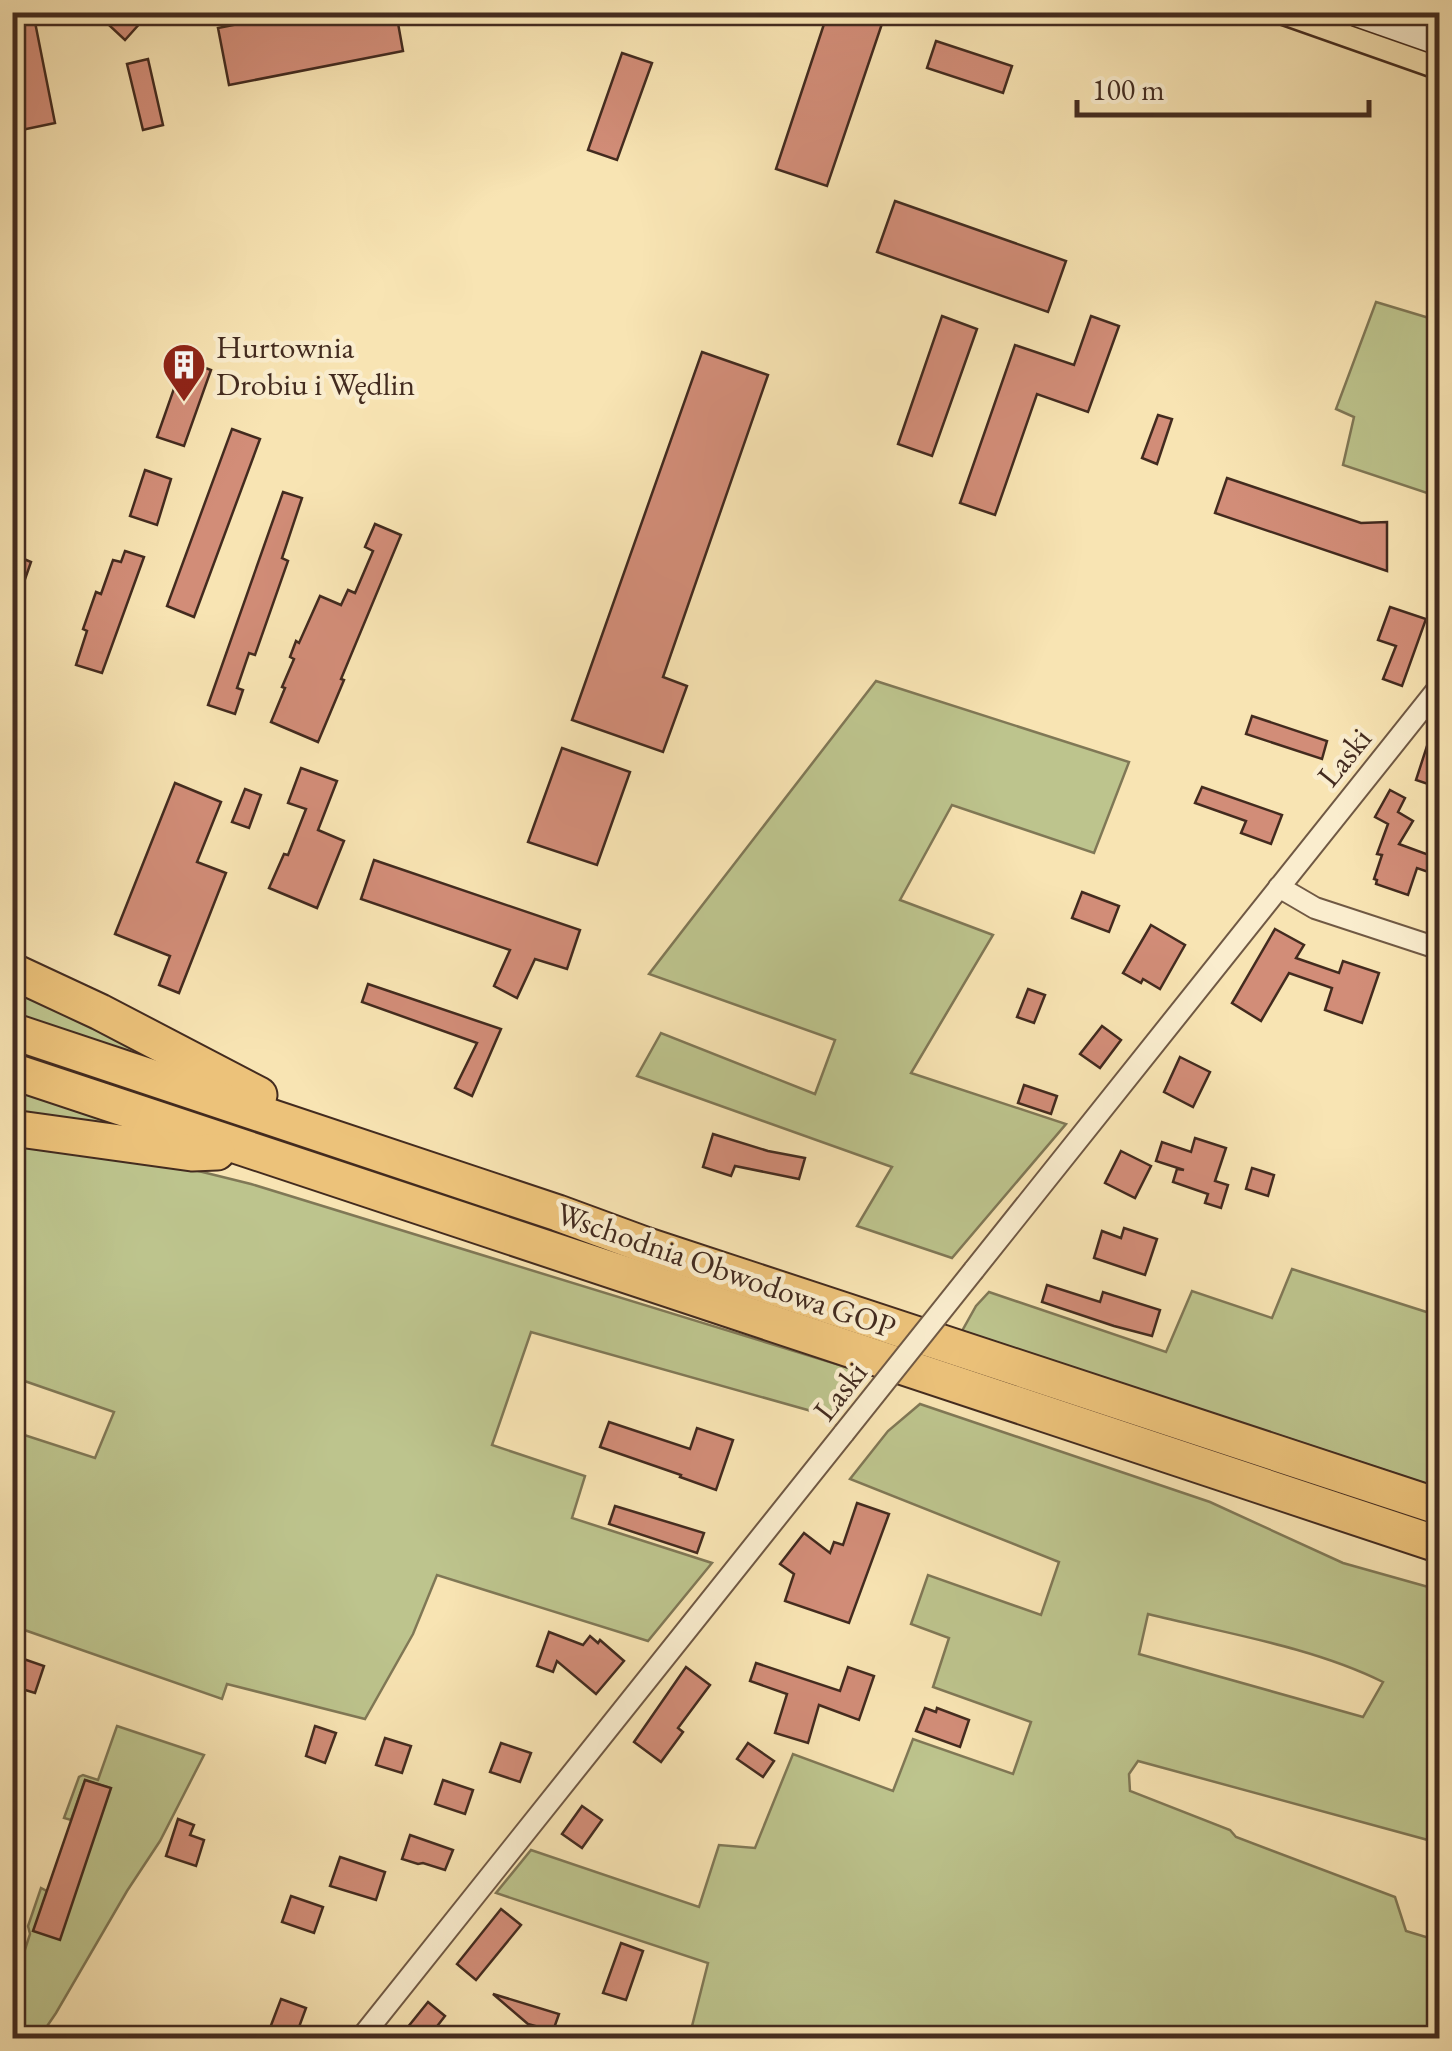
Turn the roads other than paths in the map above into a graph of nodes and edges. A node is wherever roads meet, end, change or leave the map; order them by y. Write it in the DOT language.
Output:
graph roads {
  1 [pos="1358,12"];
  2 [pos="1440,41"];
  3 [pos="1440,686"];
  4 [pos="1279,888"];
  5 [pos="1440,950"];
  6 [pos="12,971"];
  7 [pos="12,1031"];
  8 [pos="12,1071"];
  9 [pos="12,1128"];
  10 [pos="328,1137"];
  11 [pos="258,1152"];
  12 [pos="1440,1507"];
  13 [pos="1440,1544"];
  14 [pos="361,2038"];
  1 -- 2 [label="street"];
  3 -- 4 [label="street, Laski"];
  4 -- 5 [label="street"];
  4 -- 14 [label="street, Laski, bridge"];
  6 -- 10 [label="highway"];
  7 -- 10 [label="highway, Wschodnia Obwodowa GOP"];
  8 -- 11 [label="highway, Wschodnia Obwodowa GOP"];
  9 -- 11 [label="highway"];
  10 -- 12 [label="highway, Wschodnia Obwodowa GOP"];
  11 -- 13 [label="highway, Wschodnia Obwodowa GOP"];
}
